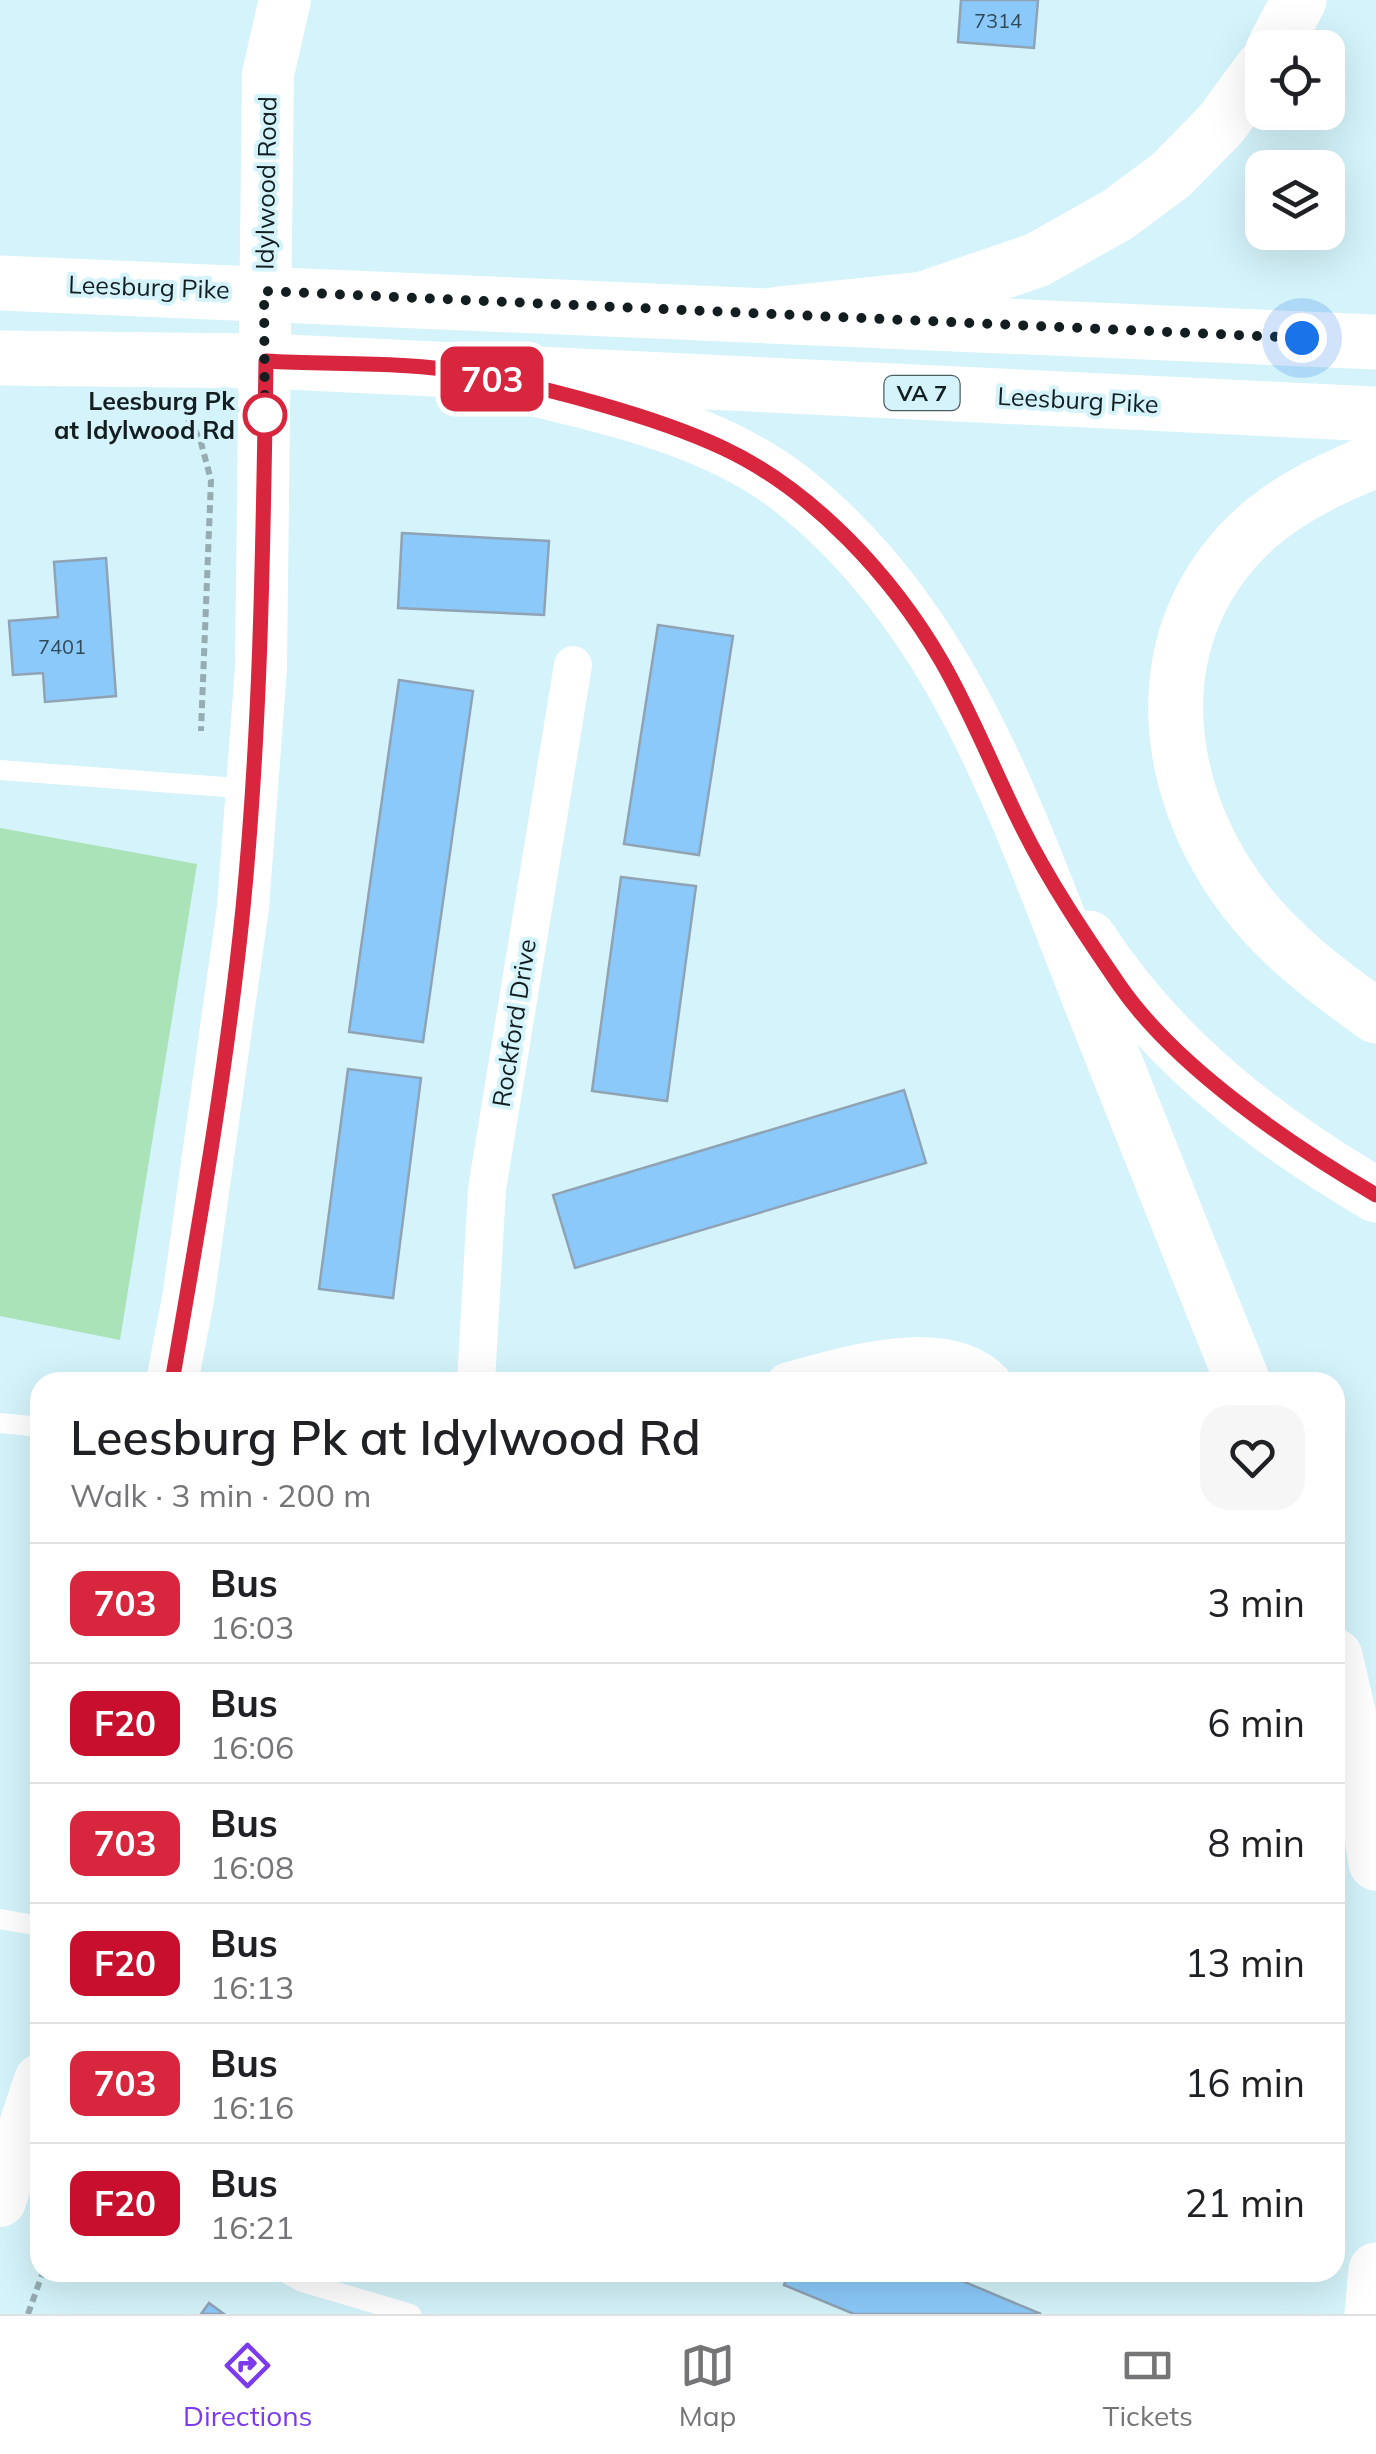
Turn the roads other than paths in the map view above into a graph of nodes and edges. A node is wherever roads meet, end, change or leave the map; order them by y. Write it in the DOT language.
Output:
graph roads {
  1 [pos="284,0"];
  2 [pos="1299,0"];
  3 [pos="1283,30"];
  4 [pos="1245,92"];
  5 [pos="0,283"];
  6 [pos="264,291"];
  7 [pos="778,314"];
  8 [pos="1376,342"];
  9 [pos="0,358"];
  10 [pos="266,361"];
  11 [pos="467,372"];
  12 [pos="1376,414"];
  13 [pos="1376,460"];
  14 [pos="573,666"];
  15 [pos="0,770"];
  16 [pos="251,789"];
  17 [pos="1022,829"];
  18 [pos="1376,1016"];
  19 [pos="1376,1195"];
  20 [pos="177,1372"];
  21 [pos="477,1372"];
  22 [pos="821,1372"];
  23 [pos="975,1372"];
  24 [pos="1238,1372"];
  25 [pos="0,1423"];
  26 [pos="30,1426"];
  27 [pos="1345,1699"];
  28 [pos="1376,1863"];
  29 [pos="0,1919"];
  30 [pos="30,1924"];
  31 [pos="30,2116"];
  32 [pos="12,2182"];
  33 [pos="1376,2270"];
  34 [pos="302,2282"];
  35 [pos="412,2314"];
  36 [pos="1372,2314"];
  1 -- 6 [label="main road, Idylwood Road"];
  2 -- 3 [label="main road"];
  4 -- 7 [label="main road"];
  5 -- 6 [label="main road, Leesburg Pike"];
  6 -- 7 [label="main road, Leesburg Pike"];
  6 -- 10 [label="main road, Idylwood Road"];
  7 -- 8 [label="main road, Leesburg Pike"];
  9 -- 10 [label="main road, Leesburg Pike / VA 7"];
  10 -- 11 [label="main road, Leesburg Pike / VA 7"];
  10 -- 16 [label="main road, Idylwood Road"];
  11 -- 12 [label="main road, Leesburg Pike / VA 7"];
  11 -- 17 [label="main road"];
  13 -- 18 [label="main road"];
  14 -- 21 [label="street, Rockford Drive"];
  15 -- 16 [label="lane"];
  16 -- 20 [label="main road, Idylwood Road"];
  17 -- 19 [label="main road"];
  17 -- 24 [label="main road"];
  22 -- 23 [label="street"];
  25 -- 26 [label="lane"];
  27 -- 28 [label="main road"];
  29 -- 30 [label="lane"];
  31 -- 32 [label="main road"];
  33 -- 36 [label="main road"];
  34 -- 35 [label="lane"];
}
